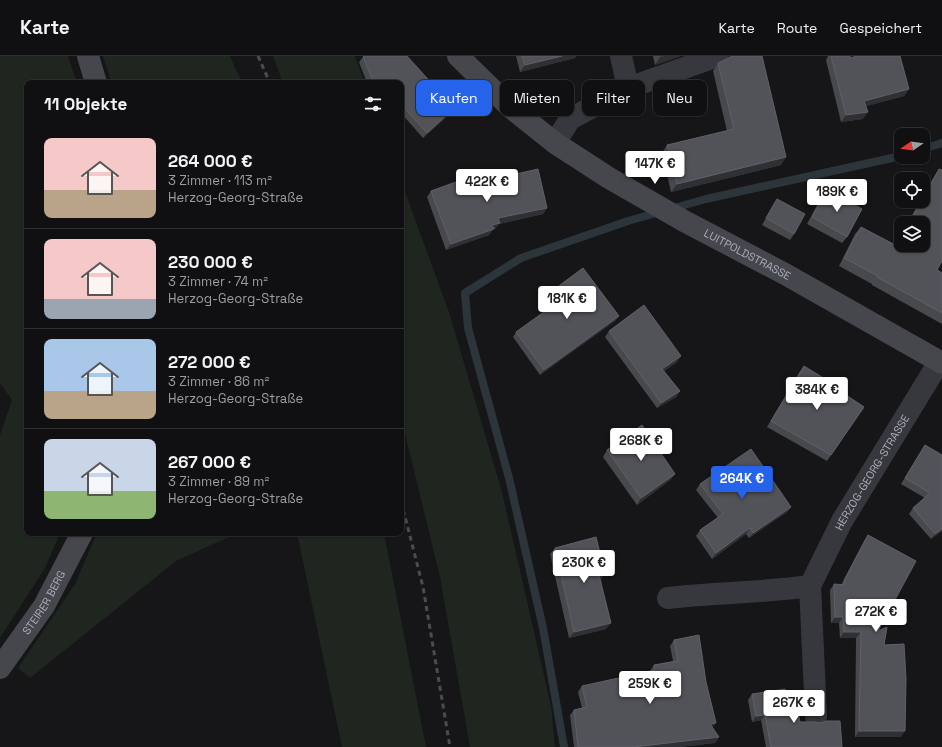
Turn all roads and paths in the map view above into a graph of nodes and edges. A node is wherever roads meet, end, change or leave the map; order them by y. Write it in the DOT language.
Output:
graph roads {
  1 [pos="88,56"];
  2 [pos="458,56"];
  3 [pos="621,56"];
  4 [pos="718,56"];
  5 [pos="95,80"];
  6 [pos="626,80"];
  7 [pos="645,82"];
  8 [pos="582,113"];
  9 [pos="555,143"];
  10 [pos="940,363"];
  11 [pos="80,536"];
  12 [pos="810,586"];
  13 [pos="668,598"];
  14 [pos="0,668"];
  15 [pos="816,716"];
  1 -- 5 [label="street"];
  2 -- 9 [label="street, LUITPOLDSTRASSE"];
  3 -- 6 [label="street"];
  4 -- 7 [label="street"];
  8 -- 9 [label="street"];
  9 -- 10 [label="street, LUITPOLDSTRASSE"];
  10 -- 12 [label="street, HERZOG-GEORG-STRASSE"];
  11 -- 14 [label="street, STEIRER BERG"];
  12 -- 13 [label="street"];
  12 -- 15 [label="street, HERZOG-GEORG-STRASSE"];
}
